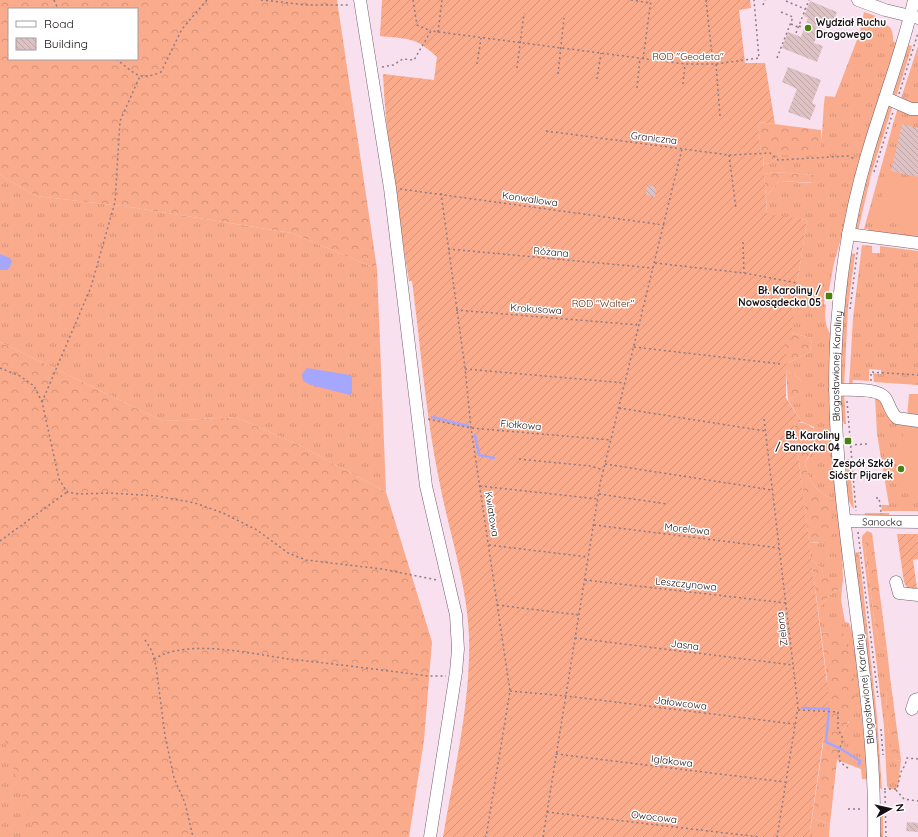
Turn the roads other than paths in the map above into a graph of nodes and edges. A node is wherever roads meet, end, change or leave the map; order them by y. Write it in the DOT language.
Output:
graph roads {
  1 [pos="858,0"];
  2 [pos="914,0"];
  3 [pos="361,3"];
  4 [pos="914,18"];
  5 [pos="892,98"];
  6 [pos="918,109"];
  7 [pos="854,235"];
  8 [pos="918,243"];
  9 [pos="841,390"];
  10 [pos="918,421"];
  11 [pos="846,522"];
  12 [pos="918,522"];
  13 [pos="896,582"];
  14 [pos="918,595"];
  15 [pos="430,837"];
  16 [pos="874,837"];
  1 -- 4 [label="street"];
  2 -- 4 [label="street, Błogosławionej Karoliny"];
  3 -- 15 [label="street"];
  4 -- 5 [label="street, Błogosławionej Karoliny"];
  5 -- 6 [label="street"];
  5 -- 7 [label="street, Błogosławionej Karoliny"];
  7 -- 8 [label="street"];
  7 -- 9 [label="street, Błogosławionej Karoliny"];
  9 -- 10 [label="street"];
  9 -- 11 [label="street, Błogosławionej Karoliny"];
  11 -- 12 [label="street, Sanocka"];
  11 -- 16 [label="street, Błogosławionej Karoliny"];
  13 -- 14 [label="street"];
}
